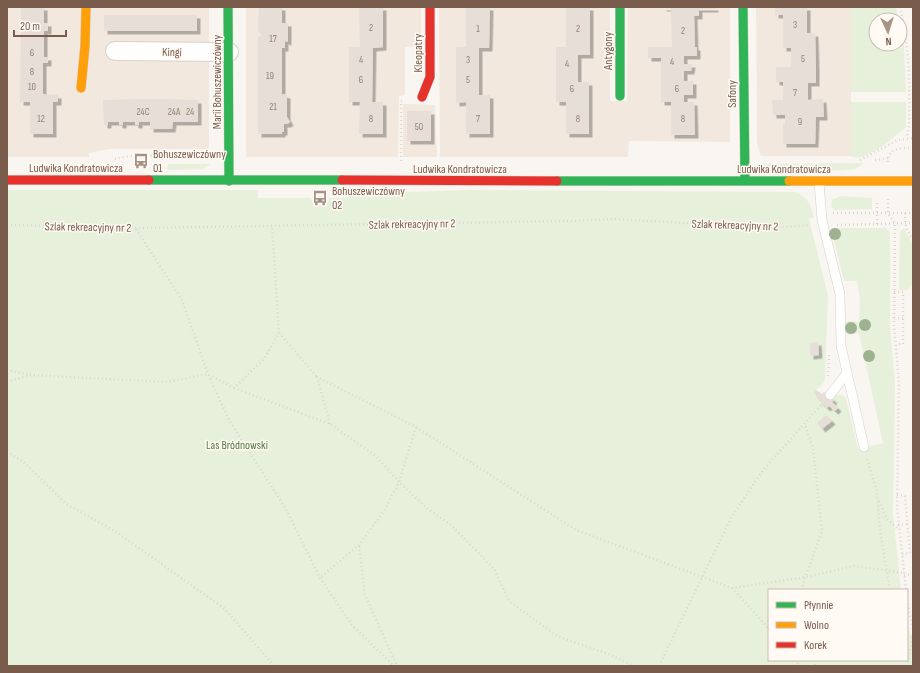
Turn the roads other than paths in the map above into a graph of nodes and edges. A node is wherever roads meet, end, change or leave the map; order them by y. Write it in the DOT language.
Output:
graph roads {
  1 [pos="86,7"];
  2 [pos="228,7"];
  3 [pos="430,7"];
  4 [pos="620,7"];
  5 [pos="743,7"];
  6 [pos="115,51"];
  7 [pos="229,52"];
  8 [pos="81,88"];
  9 [pos="422,95"];
  10 [pos="620,96"];
  11 [pos="7,180"];
  12 [pos="229,181"];
  13 [pos="745,181"];
  14 [pos="913,181"];
  15 [pos="819,182"];
  16 [pos="848,373"];
  17 [pos="830,395"];
  18 [pos="864,447"];
  1 -- 8 [label="main road"];
  2 -- 7 [label="main road, Marii Bohuszewiczówny"];
  3 -- 9 [label="main road, Kleopatry"];
  4 -- 10 [label="main road, Antygony"];
  5 -- 13 [label="main road, Safony"];
  6 -- 7 [label="street, Kingi"];
  7 -- 12 [label="main road, Marii Bohuszewiczówny"];
  11 -- 12 [label="main road, Ludwika Kondratowicza"];
  12 -- 13 [label="main road, Ludwika Kondratowicza"];
  13 -- 15 [label="main road, Ludwika Kondratowicza"];
  14 -- 15 [label="main road, Ludwika Kondratowicza"];
  15 -- 16 [label="lane"];
  16 -- 17 [label="lane"];
  16 -- 18 [label="lane"];
}
